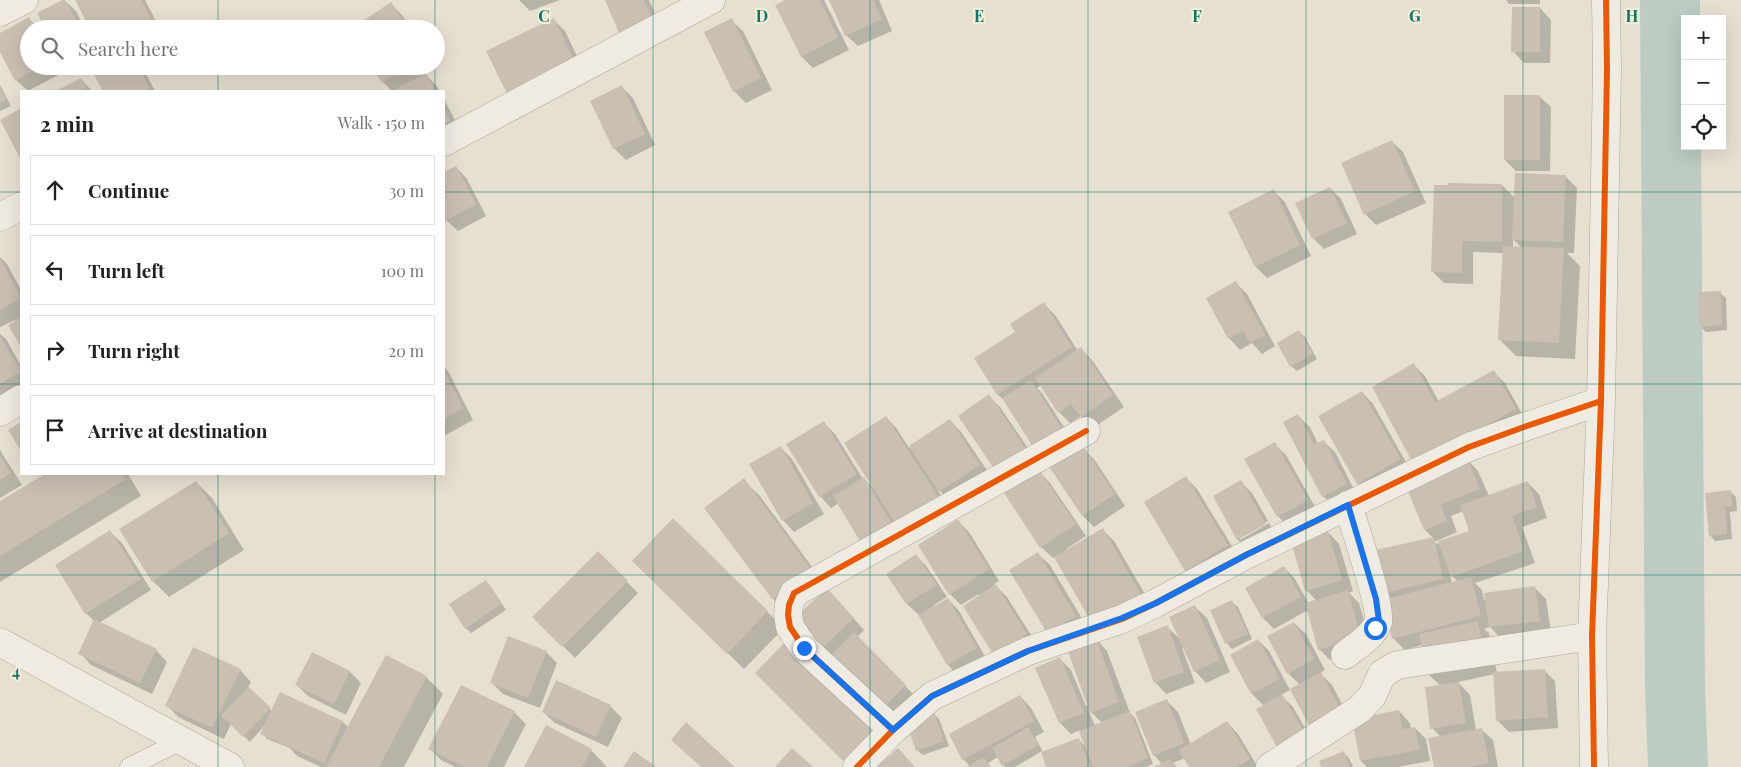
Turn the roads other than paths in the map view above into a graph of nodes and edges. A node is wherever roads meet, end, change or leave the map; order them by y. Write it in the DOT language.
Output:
graph roads {
  1 [pos="24,0"];
  2 [pos="711,0"];
  3 [pos="1606,0"];
  4 [pos="0,12"];
  5 [pos="445,141"];
  6 [pos="20,207"];
  7 [pos="0,217"];
  8 [pos="20,400"];
  9 [pos="1601,401"];
  10 [pos="0,412"];
  11 [pos="1086,431"];
  12 [pos="1348,505"];
  13 [pos="1592,636"];
  14 [pos="0,642"];
  15 [pos="1345,655"];
  16 [pos="893,730"];
  17 [pos="181,741"];
  18 [pos="129,767"];
  19 [pos="230,767"];
  20 [pos="857,767"];
  21 [pos="1270,767"];
  22 [pos="1594,767"];
  1 -- 4 [label="street"];
  2 -- 5 [label="street"];
  3 -- 9 [label="street"];
  6 -- 7 [label="street"];
  8 -- 10 [label="street"];
  9 -- 12 [label="street"];
  9 -- 13 [label="street"];
  11 -- 16 [label="street"];
  12 -- 15 [label="street"];
  12 -- 16 [label="street"];
  13 -- 21 [label="street"];
  13 -- 22 [label="street"];
  14 -- 17 [label="street"];
  16 -- 20 [label="street"];
  17 -- 18 [label="lane"];
  17 -- 19 [label="street"];
}
